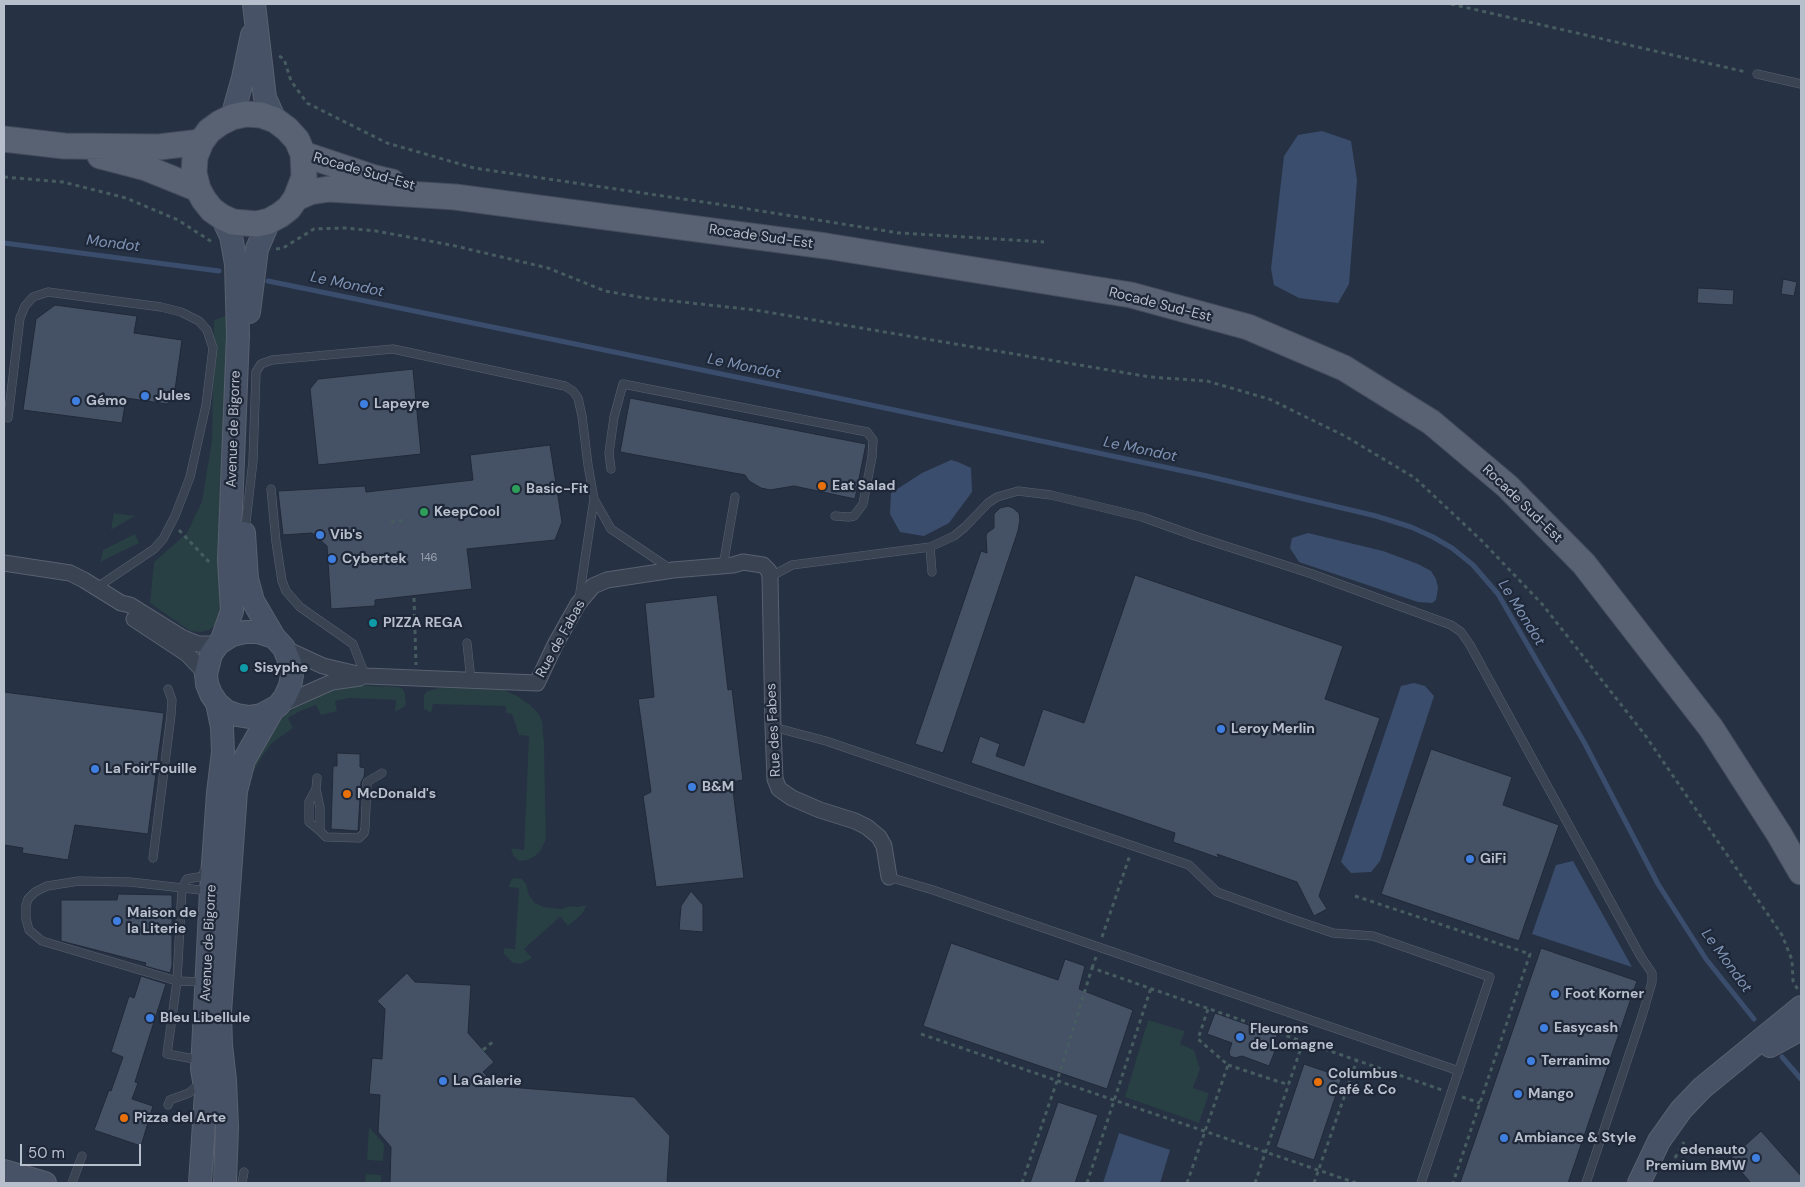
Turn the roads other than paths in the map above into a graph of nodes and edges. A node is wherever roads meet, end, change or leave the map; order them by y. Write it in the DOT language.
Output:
graph roads {
  1 [pos="255,9"];
  2 [pos="1757,74"];
  3 [pos="1801,84"];
  4 [pos="232,117"];
  5 [pos="275,120"];
  6 [pos="4,139"];
  7 [pos="201,142"];
  8 [pos="64,146"];
  9 [pos="303,154"];
  10 [pos="198,189"];
  11 [pos="455,197"];
  12 [pos="296,198"];
  13 [pos="222,217"];
  14 [pos="269,221"];
  15 [pos="8,418"];
  16 [pos="611,469"];
  17 [pos="271,489"];
  18 [pos="735,497"];
  19 [pos="594,499"];
  20 [pos="835,516"];
  21 [pos="244,537"];
  22 [pos="930,547"];
  23 [pos="4,563"];
  24 [pos="723,566"];
  25 [pos="673,570"];
  26 [pos="932,572"];
  27 [pos="770,577"];
  28 [pos="96,588"];
  29 [pos="120,603"];
  30 [pos="578,604"];
  31 [pos="220,643"];
  32 [pos="279,643"];
  33 [pos="467,643"];
  34 [pos="206,674"];
  35 [pos="366,676"];
  36 [pos="471,681"];
  37 [pos="168,689"];
  38 [pos="217,703"];
  39 [pos="275,708"];
  40 [pos="773,727"];
  41 [pos="1710,728"];
  42 [pos="382,772"];
  43 [pos="317,778"];
  44 [pos="218,793"];
  45 [pos="1801,841"];
  46 [pos="154,858"];
  47 [pos="1801,872"];
  48 [pos="889,878"];
  49 [pos="182,888"];
  50 [pos="211,891"];
  51 [pos="177,981"];
  52 [pos="207,982"];
  53 [pos="1801,1007"];
  54 [pos="1801,1029"];
  55 [pos="1459,1071"];
  56 [pos="203,1076"];
  57 [pos="1702,1088"];
  58 [pos="168,1105"];
  59 [pos="82,1156"];
  60 [pos="4,1171"];
  61 [pos="234,1178"];
  62 [pos="45,1183"];
  63 [pos="72,1183"];
  64 [pos="192,1183"];
  65 [pos="200,1183"];
  66 [pos="209,1183"];
  67 [pos="242,1183"];
  68 [pos="1420,1183"];
  69 [pos="1586,1183"];
  70 [pos="1639,1183"];
  1 -- 4 [label="main road"];
  1 -- 5 [label="main road"];
  2 -- 3 [label="lane"];
  4 -- 5 [label="main road"];
  4 -- 7 [label="main road"];
  5 -- 9 [label="main road"];
  6 -- 8 [label="main road"];
  7 -- 8 [label="main road"];
  7 -- 10 [label="main road"];
  8 -- 10 [label="main road"];
  9 -- 11 [label="main road, Rocade Sud-Est"];
  9 -- 12 [label="main road"];
  10 -- 13 [label="main road"];
  11 -- 12 [label="main road, Rocade Sud-Est"];
  11 -- 41 [label="main road, Rocade Sud-Est"];
  12 -- 14 [label="main road"];
  13 -- 14 [label="main road"];
  13 -- 31 [label="main road, Avenue de Bigorre"];
  14 -- 21 [label="main road, Avenue de Bigorre"];
  15 -- 28 [label="lane"];
  16 -- 20 [label="lane"];
  17 -- 35 [label="lane"];
  18 -- 24 [label="lane"];
  19 -- 21 [label="lane"];
  19 -- 25 [label="lane"];
  19 -- 30 [label="lane"];
  21 -- 32 [label="main road, Avenue de Bigorre"];
  22 -- 26 [label="lane"];
  22 -- 27 [label="lane"];
  22 -- 69 [label="lane"];
  23 -- 28 [label="street"];
  24 -- 25 [label="street, Rue de Fabas"];
  24 -- 27 [label="street, Rue de Fabas"];
  25 -- 30 [label="street, Rue de Fabas"];
  27 -- 40 [label="street, Rue des Fabes"];
  28 -- 29 [label="street"];
  29 -- 31 [label="street"];
  29 -- 34 [label="street"];
  30 -- 36 [label="street, Rue de Fabas"];
  31 -- 32 [label="main road"];
  31 -- 34 [label="main road"];
  32 -- 35 [label="street, Rue de Fabas"];
  32 -- 39 [label="main road"];
  33 -- 36 [label="lane"];
  34 -- 38 [label="main road"];
  35 -- 36 [label="street, Rue de Fabas"];
  35 -- 39 [label="street, Rue de Fabas"];
  37 -- 46 [label="lane"];
  38 -- 39 [label="main road"];
  38 -- 44 [label="main road, Avenue de Bigorre"];
  39 -- 61 [label="main road, Avenue de Bigorre"];
  40 -- 48 [label="street, Rue des Fabes"];
  40 -- 55 [label="lane"];
  41 -- 45 [label="main road, Rocade Sud-Est"];
  41 -- 47 [label="main road, Rocade Sud-Est"];
  42 -- 43 [label="lane"];
  44 -- 49 [label="lane"];
  44 -- 50 [label="main road, Avenue de Bigorre"];
  48 -- 55 [label="lane"];
  49 -- 50 [label="lane"];
  49 -- 51 [label="lane"];
  49 -- 51 [label="lane"];
  50 -- 52 [label="main road, Avenue de Bigorre"];
  51 -- 52 [label="lane"];
  51 -- 56 [label="lane"];
  52 -- 56 [label="main road, Avenue de Bigorre"];
  53 -- 57 [label="main road"];
  54 -- 57 [label="main road"];
  55 -- 68 [label="lane"];
  56 -- 58 [label="lane"];
  56 -- 64 [label="main road"];
  56 -- 65 [label="main road, Avenue de Bigorre"];
  56 -- 66 [label="main road"];
  57 -- 70 [label="main road"];
  59 -- 63 [label="lane"];
  60 -- 62 [label="main road"];
  61 -- 67 [label="lane"];
}
